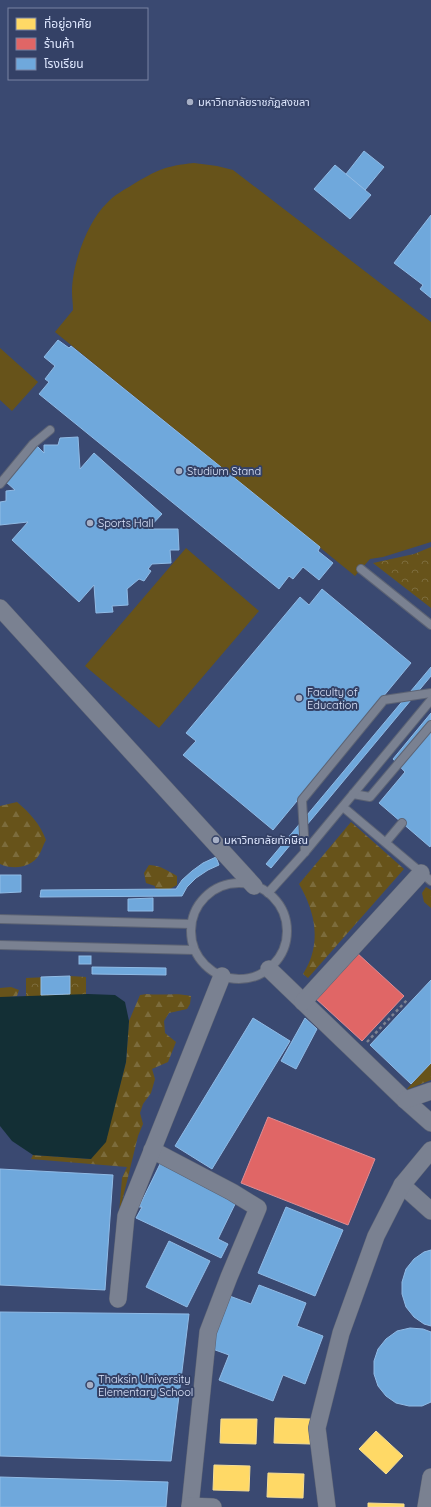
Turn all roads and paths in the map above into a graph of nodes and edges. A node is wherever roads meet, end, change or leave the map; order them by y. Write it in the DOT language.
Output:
graph roads {
  1 [pos="50,430"];
  2 [pos="0,484"];
  3 [pos="361,569"];
  4 [pos="0,608"];
  5 [pos="431,625"];
  6 [pos="431,694"];
  7 [pos="431,700"];
  8 [pos="431,725"];
  9 [pos="353,794"];
  10 [pos="343,807"];
  11 [pos="402,823"];
  12 [pos="386,842"];
  13 [pos="305,852"];
  14 [pos="426,877"];
  15 [pos="261,890"];
  16 [pos="0,919"];
  17 [pos="191,924"];
  18 [pos="0,945"];
  19 [pos="194,950"];
  20 [pos="269,969"];
  21 [pos="222,976"];
  22 [pos="408,999"];
  23 [pos="302,1002"];
  24 [pos="367,1042"];
  25 [pos="431,1091"];
  26 [pos="405,1100"];
  27 [pos="431,1123"];
  28 [pos="152,1150"];
  29 [pos="431,1150"];
  30 [pos="402,1185"];
  31 [pos="431,1211"];
  32 [pos="118,1299"];
  33 [pos="431,1477"];
  34 [pos="190,1506"];
  35 [pos="213,1507"];
  36 [pos="327,1507"];
  37 [pos="426,1507"];
  1 -- 2 [label="lane"];
  3 -- 5 [label="lane"];
  4 -- 15 [label="street"];
  6 -- 13 [label="lane"];
  7 -- 9 [label="lane"];
  8 -- 9 [label="lane"];
  9 -- 10 [label="lane"];
  10 -- 12 [label="lane"];
  10 -- 13 [label="lane"];
  11 -- 12 [label="lane"];
  12 -- 14 [label="lane"];
  13 -- 15 [label="lane"];
  14 -- 23 [label="street"];
  15 -- 17 [label="lane"];
  15 -- 20 [label="lane"];
  16 -- 17 [label="lane"];
  17 -- 19 [label="lane"];
  18 -- 19 [label="lane"];
  19 -- 21 [label="lane"];
  20 -- 21 [label="lane"];
  20 -- 23 [label="street"];
  21 -- 28 [label="street"];
  22 -- 24 [label="path"];
  23 -- 26 [label="street"];
  25 -- 26 [label="street"];
  26 -- 27 [label="street"];
  28 -- 32 [label="street"];
  28 -- 34 [label="street"];
  29 -- 30 [label="street"];
  30 -- 31 [label="street"];
  30 -- 36 [label="street"];
  33 -- 37 [label="street"];
  34 -- 35 [label="street"];
}
